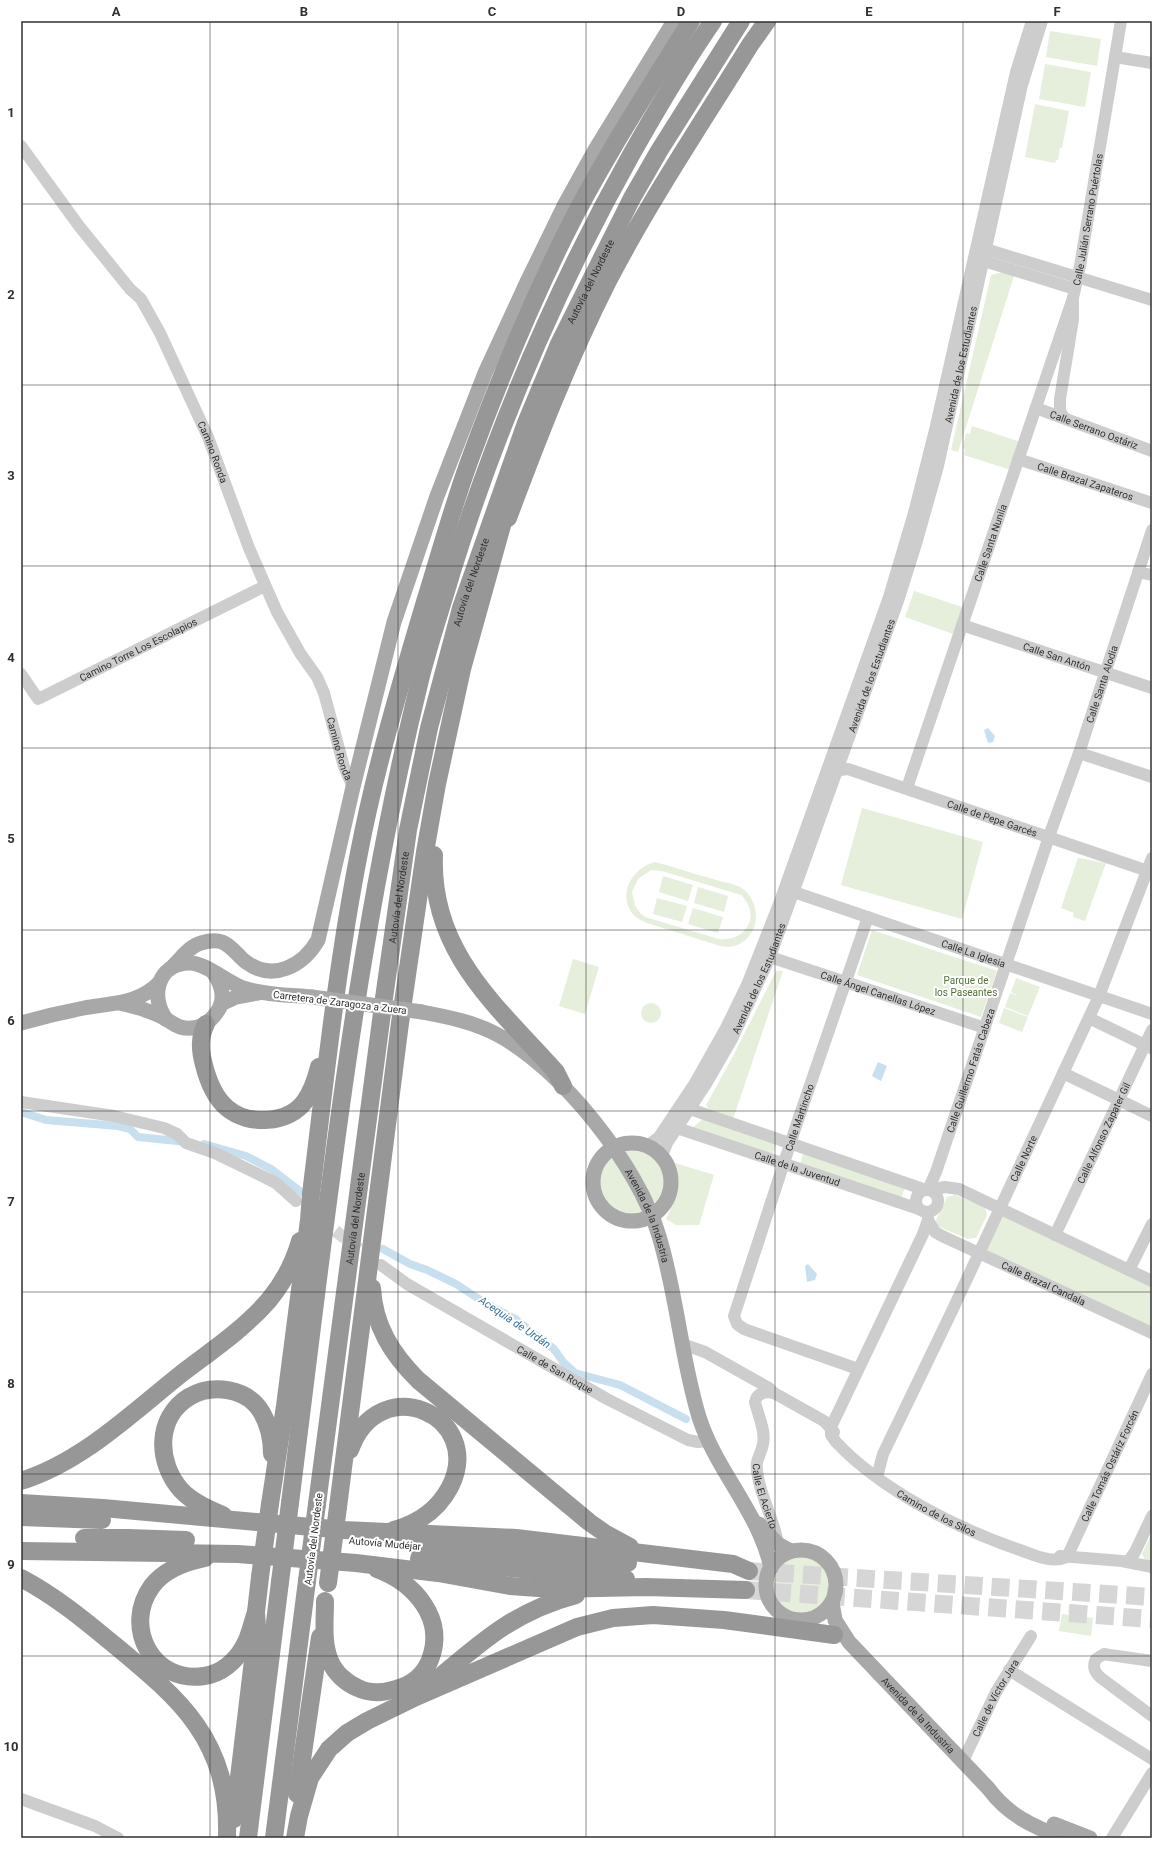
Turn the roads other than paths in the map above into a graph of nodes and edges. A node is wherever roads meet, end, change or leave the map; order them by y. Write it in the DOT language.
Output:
graph roads {
  1 [pos="674,21"];
  2 [pos="691,21"];
  3 [pos="713,21"];
  4 [pos="741,21"];
  5 [pos="767,21"];
  6 [pos="1032,21"];
  7 [pos="1042,21"];
  8 [pos="1121,21"];
  9 [pos="1115,57"];
  10 [pos="1152,63"];
  11 [pos="689,103"];
  12 [pos="21,146"];
  13 [pos="983,252"];
  14 [pos="574,264"];
  15 [pos="1078,277"];
  16 [pos="1074,294"];
  17 [pos="1152,300"];
  18 [pos="1036,408"];
  19 [pos="1064,418"];
  20 [pos="1152,451"];
  21 [pos="1018,459"];
  22 [pos="1152,503"];
  23 [pos="1152,530"];
  24 [pos="490,566"];
  25 [pos="1138,572"];
  26 [pos="1152,575"];
  27 [pos="432,581"];
  28 [pos="265,586"];
  29 [pos="962,625"];
  30 [pos="1105,672"];
  31 [pos="21,674"];
  32 [pos="1152,688"];
  33 [pos="1079,753"];
  34 [pos="837,772"];
  35 [pos="1152,777"];
  36 [pos="437,784"];
  37 [pos="352,787"];
  38 [pos="907,788"];
  39 [pos="1049,837"];
  40 [pos="1152,858"];
  41 [pos="1148,871"];
  42 [pos="789,891"];
  43 [pos="868,917"];
  44 [pos="209,941"];
  45 [pos="770,957"];
  46 [pos="1007,964"];
  47 [pos="171,968"];
  48 [pos="210,970"];
  49 [pos="846,982"];
  50 [pos="159,983"];
  51 [pos="259,992"];
  52 [pos="1099,996"];
  53 [pos="119,1004"];
  54 [pos="221,1004"];
  55 [pos="422,1012"];
  56 [pos="1152,1014"];
  57 [pos="333,1016"];
  58 [pos="1088,1018"];
  59 [pos="166,1019"];
  60 [pos="21,1022"];
  61 [pos="206,1024"];
  62 [pos="985,1028"];
  63 [pos="1152,1030"];
  64 [pos="1148,1047"];
  65 [pos="703,1070"];
  66 [pos="1063,1073"];
  67 [pos="706,1084"];
  68 [pos="563,1086"];
  69 [pos="1120,1101"];
  70 [pos="21,1102"];
  71 [pos="690,1109"];
  72 [pos="1152,1116"];
  73 [pos="677,1128"];
  74 [pos="790,1144"];
  75 [pos="647,1146"];
  76 [pos="613,1147"];
  77 [pos="662,1156"];
  78 [pos="783,1164"];
  79 [pos="928,1190"];
  80 [pos="303,1197"];
  81 [pos="999,1209"];
  82 [pos="925,1214"];
  83 [pos="652,1216"];
  84 [pos="1152,1224"];
  85 [pos="935,1232"];
  86 [pos="373,1234"];
  87 [pos="923,1234"];
  88 [pos="1055,1235"];
  89 [pos="979,1252"];
  90 [pos="381,1265"];
  91 [pos="1129,1270"];
  92 [pos="1152,1281"];
  93 [pos="1152,1333"];
  94 [pos="682,1344"];
  95 [pos="858,1369"];
  96 [pos="1152,1374"];
  97 [pos="774,1393"];
  98 [pos="831,1427"];
  99 [pos="708,1441"];
  100 [pos="875,1469"];
  101 [pos="342,1473"];
  102 [pos="21,1481"];
  103 [pos="271,1498"];
  104 [pos="21,1503"];
  105 [pos="751,1515"];
  106 [pos="1152,1516"];
  107 [pos="21,1517"];
  108 [pos="236,1520"];
  109 [pos="386,1533"];
  110 [pos="21,1539"];
  111 [pos="778,1544"];
  112 [pos="21,1551"];
  113 [pos="791,1551"];
  114 [pos="238,1554"];
  115 [pos="648,1554"];
  116 [pos="1067,1557"];
  117 [pos="1128,1562"];
  118 [pos="356,1563"];
  119 [pos="1152,1567"];
  120 [pos="770,1568"];
  121 [pos="21,1578"];
  122 [pos="598,1589"];
  123 [pos="325,1601"];
  124 [pos="832,1602"];
  125 [pos="256,1612"];
  126 [pos="784,1615"];
  127 [pos="724,1620"];
  128 [pos="803,1620"];
  129 [pos="1031,1636"];
  130 [pos="841,1638"];
  131 [pos="1152,1661"];
  132 [pos="1009,1670"];
  133 [pos="416,1697"];
  134 [pos="1152,1716"];
  135 [pos="1152,1759"];
  136 [pos="963,1761"];
  137 [pos="1152,1773"];
  138 [pos="21,1799"];
  139 [pos="1057,1835"];
  140 [pos="118,1838"];
  141 [pos="227,1838"];
  142 [pos="231,1838"];
  143 [pos="248,1838"];
  144 [pos="274,1838"];
  145 [pos="290,1838"];
  146 [pos="295,1838"];
  147 [pos="1090,1838"];
  148 [pos="1112,1838"];
  1 -- 37 [label="main road"];
  2 -- 27 [label="highway"];
  3 -- 14 [label="highway, Autovía del Nordeste"];
  4 -- 11 [label="highway, Autovía del Nordeste"];
  5 -- 24 [label="highway"];
  6 -- 13 [label="street, Avenida de los Estudiantes"];
  7 -- 13 [label="street, Avenida de los Estudiantes"];
  8 -- 9 [label="street, Calle Julián Serrano Puértolas"];
  9 -- 10 [label="street"];
  9 -- 15 [label="street, Calle Julián Serrano Puértolas"];
  11 -- 24 [label="highway"];
  11 -- 144 [label="highway, Autovía del Nordeste, bridge"];
  12 -- 28 [label="street, Camino Ronda"];
  13 -- 15 [label="street"];
  13 -- 16 [label="street"];
  13 -- 34 [label="street, Avenida de los Estudiantes"];
  13 -- 42 [label="street, Avenida de los Estudiantes"];
  14 -- 27 [label="highway"];
  14 -- 143 [label="highway, Autovía del Nordeste, bridge"];
  15 -- 16 [label="street, Calle Julián Serrano Puértolas"];
  15 -- 17 [label="street"];
  16 -- 18 [label="street, Calle Santa Nunila"];
  16 -- 19 [label="street, Calle Julián Serrano Puértolas"];
  18 -- 19 [label="street, Calle Serrano Ostáriz"];
  18 -- 21 [label="street, Calle Santa Nunila"];
  19 -- 20 [label="street, Calle Serrano Ostáriz"];
  21 -- 22 [label="street, Calle Brazal Zapateros"];
  21 -- 29 [label="street, Calle Santa Nunila"];
  23 -- 25 [label="street, Calle Santa Alodia"];
  24 -- 36 [label="highway"];
  25 -- 26 [label="street"];
  25 -- 30 [label="street, Calle Santa Alodia"];
  27 -- 57 [label="highway"];
  28 -- 31 [label="street, Camino Torre Los Escolapios"];
  28 -- 37 [label="street, Camino Ronda"];
  29 -- 30 [label="street, Calle San Antón"];
  29 -- 38 [label="street, Calle Santa Nunila"];
  30 -- 32 [label="street, Calle San Antón"];
  30 -- 33 [label="street, Calle Santa Alodia"];
  33 -- 35 [label="street"];
  33 -- 39 [label="street, Calle Santa Alodia"];
  34 -- 38 [label="street, Calle de Pepe Garcés"];
  34 -- 42 [label="street, Avenida de los Estudiantes"];
  36 -- 68 [label="highway"];
  36 -- 86 [label="highway"];
  37 -- 44 [label="main road"];
  38 -- 39 [label="street, Calle de Pepe Garcés"];
  39 -- 41 [label="street, Calle de Pepe Garcés"];
  39 -- 46 [label="street, Calle Guillermo Fatás Cabeza"];
  40 -- 41 [label="street, Calle Norte"];
  41 -- 52 [label="street, Calle Norte"];
  42 -- 43 [label="street, Calle La Iglesia"];
  42 -- 45 [label="street, Avenida de los Estudiantes"];
  42 -- 65 [label="street, Avenida de los Estudiantes"];
  43 -- 46 [label="street, Calle La Iglesia"];
  43 -- 49 [label="street, Calle Martincho"];
  44 -- 47 [label="main road"];
  44 -- 48 [label="main road"];
  45 -- 49 [label="street, Calle Ángel Canellas López"];
  45 -- 67 [label="street, Avenida de los Estudiantes"];
  46 -- 52 [label="street, Calle La Iglesia"];
  46 -- 62 [label="street, Calle Guillermo Fatás Cabeza"];
  47 -- 48 [label="main road, Carretera de Zaragoza a Zuera"];
  47 -- 50 [label="main road"];
  48 -- 51 [label="main road, Carretera de Zaragoza a Zuera"];
  48 -- 54 [label="main road"];
  49 -- 62 [label="street, Calle Ángel Canellas López"];
  49 -- 74 [label="street, Calle Martincho"];
  50 -- 53 [label="main road"];
  50 -- 59 [label="main road"];
  51 -- 54 [label="main road, Carretera de Zaragoza a Zuera"];
  51 -- 55 [label="main road, Carretera de Zaragoza a Zuera, bridge"];
  52 -- 56 [label="street, Calle La Iglesia"];
  52 -- 58 [label="street, Calle Norte"];
  53 -- 59 [label="main road"];
  53 -- 60 [label="main road"];
  54 -- 61 [label="main road"];
  55 -- 68 [label="main road, Avenida de la Industria"];
  57 -- 61 [label="highway"];
  57 -- 80 [label="highway"];
  58 -- 64 [label="street"];
  58 -- 66 [label="street, Calle Norte"];
  59 -- 61 [label="main road"];
  62 -- 79 [label="street, Calle Guillermo Fatás Cabeza"];
  63 -- 64 [label="street, Calle Alfonso Zapater Gil"];
  64 -- 69 [label="street, Calle Alfonso Zapater Gil"];
  65 -- 67 [label="street"];
  65 -- 75 [label="street, Avenida de los Estudiantes"];
  66 -- 69 [label="street"];
  66 -- 81 [label="street, Calle Norte"];
  67 -- 71 [label="street, Avenida de los Estudiantes"];
  68 -- 76 [label="main road, Avenida de la Industria"];
  69 -- 72 [label="street"];
  69 -- 88 [label="street, Calle Alfonso Zapater Gil"];
  70 -- 80 [label="street"];
  71 -- 73 [label="street, Avenida de los Estudiantes"];
  71 -- 74 [label="street"];
  73 -- 77 [label="street, Avenida de los Estudiantes"];
  73 -- 78 [label="street, Calle de la Juventud"];
  74 -- 78 [label="street, Calle Martincho"];
  74 -- 79 [label="street"];
  75 -- 76 [label="main road"];
  75 -- 77 [label="main road"];
  76 -- 83 [label="main road, Avenida de la Industria"];
  76 -- 83 [label="main road"];
  77 -- 83 [label="main road"];
  78 -- 82 [label="street, Calle de la Juventud"];
  78 -- 95 [label="street, Calle Martincho"];
  79 -- 81 [label="street"];
  79 -- 82 [label="street"];
  79 -- 82 [label="street"];
  80 -- 102 [label="highway"];
  80 -- 103 [label="highway"];
  81 -- 88 [label="street"];
  81 -- 89 [label="street, Calle Norte"];
  82 -- 85 [label="street"];
  82 -- 87 [label="street"];
  83 -- 94 [label="main road, Avenida de la Industria"];
  84 -- 91 [label="street"];
  85 -- 87 [label="street"];
  85 -- 89 [label="street, Calle Brazal Candala"];
  86 -- 101 [label="highway"];
  86 -- 115 [label="highway"];
  87 -- 95 [label="street"];
  88 -- 91 [label="street"];
  89 -- 93 [label="street, Calle Brazal Candala"];
  89 -- 100 [label="street, Calle Norte"];
  90 -- 99 [label="street, Calle de San Roque"];
  91 -- 92 [label="street"];
  94 -- 97 [label="street, Camino de los Silos"];
  94 -- 99 [label="main road, Avenida de la Industria"];
  95 -- 98 [label="street"];
  96 -- 116 [label="street, Calle Tomás Ostáriz Forcén"];
  97 -- 98 [label="street, Camino de los Silos"];
  97 -- 111 [label="street, Calle El Acierto"];
  98 -- 100 [label="street, Camino de los Silos"];
  98 -- 100 [label="street, Camino de los Silos"];
  99 -- 105 [label="main road, Avenida de la Industria"];
  100 -- 116 [label="street, Camino de los Silos"];
  101 -- 109 [label="highway"];
  101 -- 123 [label="highway, bridge"];
  103 -- 108 [label="highway"];
  103 -- 125 [label="highway, bridge"];
  104 -- 108 [label="highway"];
  105 -- 111 [label="main road, Avenida de la Industria"];
  105 -- 120 [label="main road, Avenida de la Industria"];
  106 -- 117 [label="street"];
  107 -- 115 [label="highway, Autovía Mudéjar"];
  108 -- 109 [label="highway"];
  109 -- 115 [label="highway"];
  110 -- 122 [label="highway, Autovía Mudéjar"];
  111 -- 113 [label="main road, Avenida de la Industria"];
  112 -- 114 [label="highway"];
  113 -- 120 [label="main road"];
  113 -- 124 [label="main road"];
  114 -- 118 [label="highway"];
  114 -- 125 [label="highway"];
  116 -- 117 [label="street, Camino de los Silos"];
  117 -- 119 [label="street, Camino de los Silos"];
  118 -- 122 [label="highway"];
  118 -- 123 [label="highway"];
  120 -- 126 [label="main road"];
  121 -- 141 [label="highway"];
  122 -- 133 [label="highway"];
  123 -- 145 [label="highway"];
  124 -- 128 [label="main road"];
  124 -- 130 [label="main road, Avenida de la Industria"];
  125 -- 142 [label="highway"];
  126 -- 127 [label="highway"];
  126 -- 128 [label="main road"];
  127 -- 130 [label="highway"];
  127 -- 133 [label="highway"];
  128 -- 130 [label="main road, Avenida de la Industria"];
  129 -- 132 [label="street, Calle de Víctor Jara"];
  130 -- 136 [label="main road, Avenida de la Industria"];
  131 -- 134 [label="street"];
  132 -- 135 [label="street"];
  132 -- 136 [label="street, Calle de Víctor Jara"];
  133 -- 146 [label="highway"];
  136 -- 139 [label="main road, Avenida de la Industria"];
  137 -- 148 [label="street"];
  138 -- 140 [label="street"];
  139 -- 147 [label="main road, Avenida de la Industria"];
}
